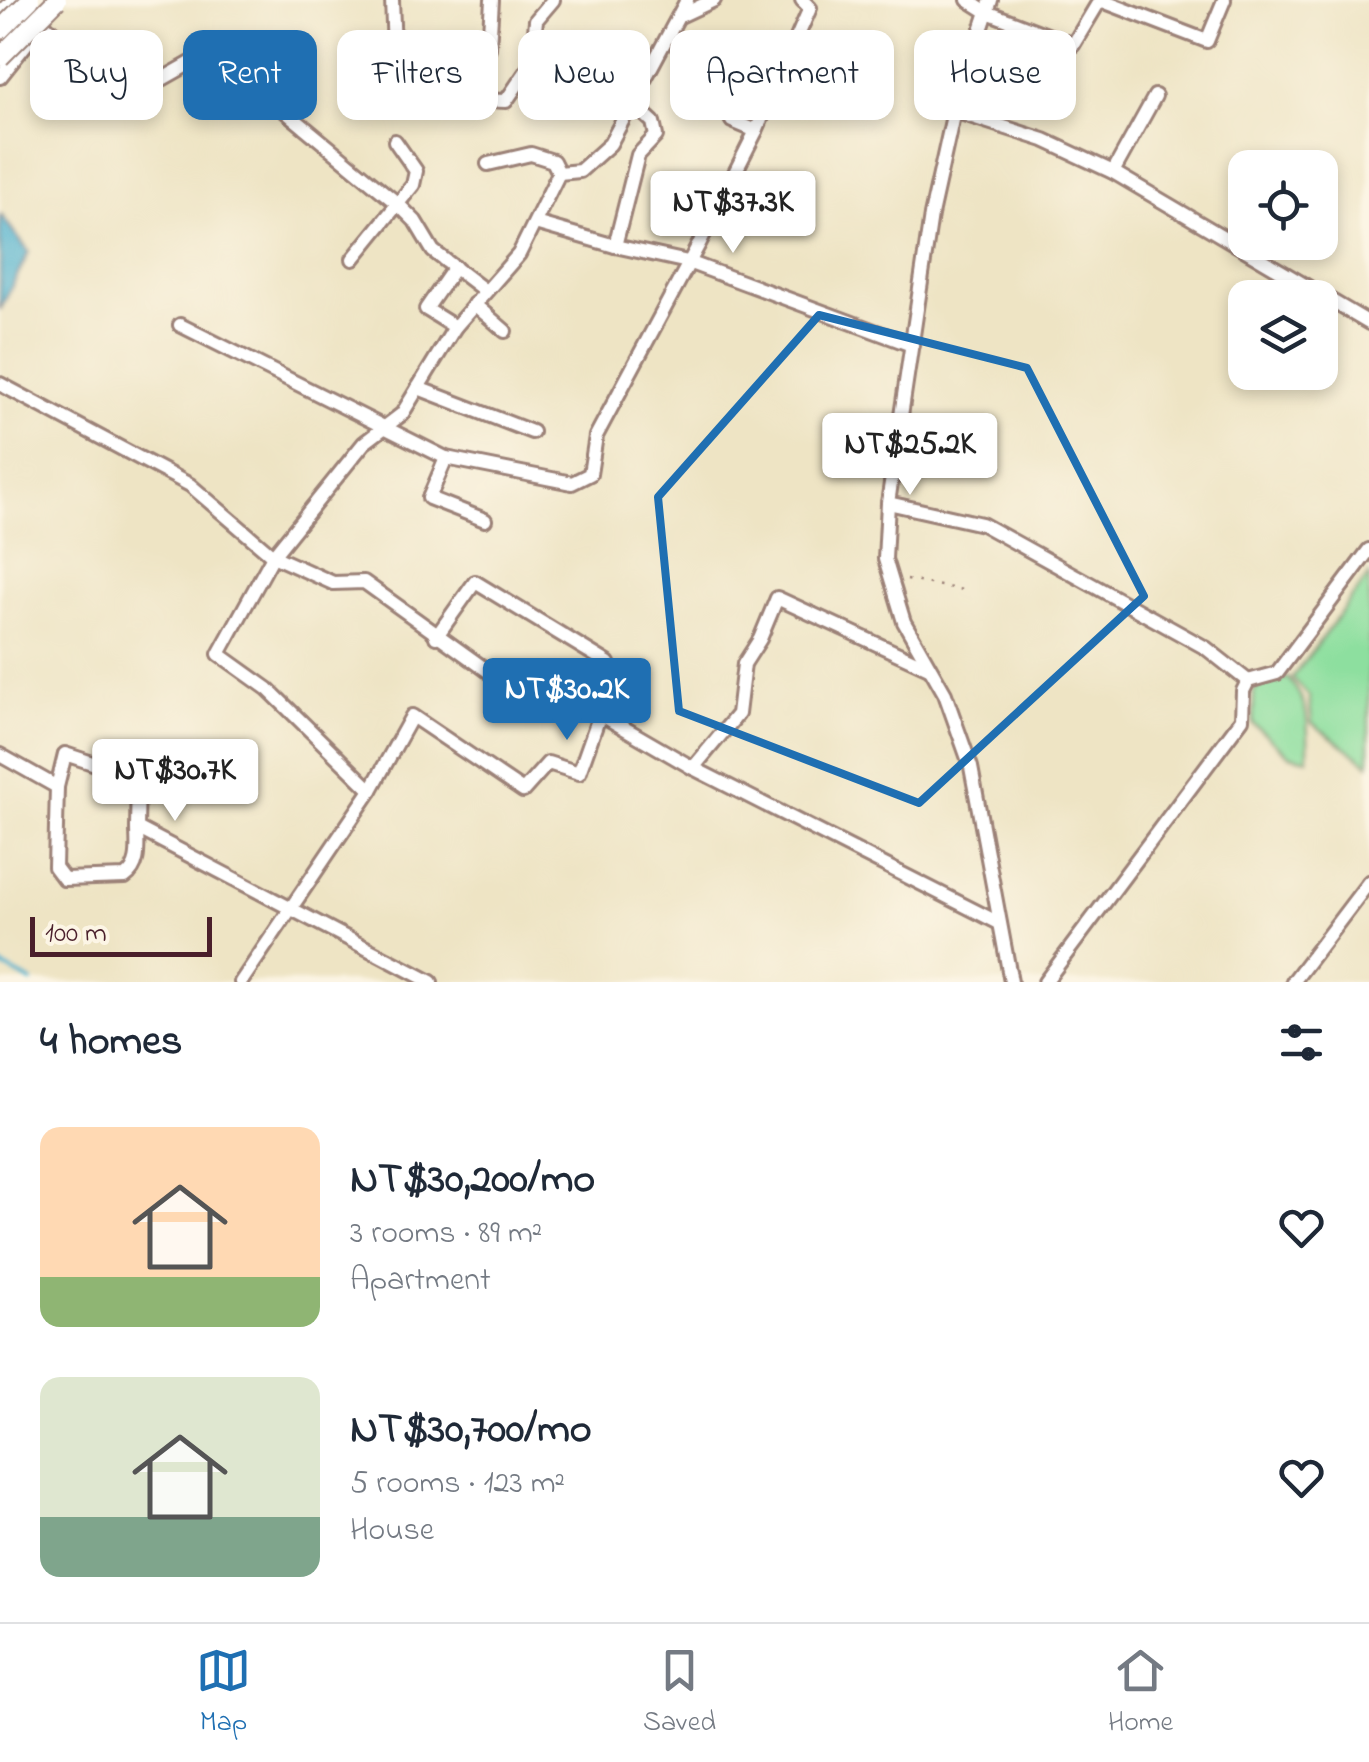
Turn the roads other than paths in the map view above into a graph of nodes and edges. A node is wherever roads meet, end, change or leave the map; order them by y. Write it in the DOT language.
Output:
graph roads {
  1 [pos="13,0"];
  2 [pos="30,0"];
  3 [pos="57,0"];
  4 [pos="64,0"];
  5 [pos="392,0"];
  6 [pos="492,0"];
  7 [pos="553,0"];
  8 [pos="687,0"];
  9 [pos="714,0"];
  10 [pos="802,0"];
  11 [pos="968,0"];
  12 [pos="1224,0"];
  13 [pos="989,6"];
  14 [pos="0,14"];
  15 [pos="682,15"];
  16 [pos="43,23"];
  17 [pos="0,30"];
  18 [pos="393,30"];
  19 [pos="490,30"];
  20 [pos="981,30"];
  21 [pos="0,56"];
  22 [pos="650,68"];
  23 [pos="0,77"];
  24 [pos="1155,96"];
  25 [pos="498,101"];
  26 [pos="650,119"];
  27 [pos="621,120"];
  28 [pos="732,120"];
  29 [pos="952,120"];
  30 [pos="982,120"];
  31 [pos="756,130"];
  32 [pos="395,141"];
  33 [pos="488,164"];
  34 [pos="1112,172"];
  35 [pos="559,173"];
  36 [pos="399,205"];
  37 [pos="535,223"];
  38 [pos="615,246"];
  39 [pos="352,259"];
  40 [pos="688,262"];
  41 [pos="454,268"];
  42 [pos="484,290"];
  43 [pos="474,304"];
  44 [pos="1369,323"];
  45 [pos="180,325"];
  46 [pos="455,328"];
  47 [pos="504,331"];
  48 [pos="912,345"];
  49 [pos="0,384"];
  50 [pos="418,388"];
  51 [pos="382,429"];
  52 [pos="532,432"];
  53 [pos="446,458"];
  54 [pos="888,502"];
  55 [pos="485,520"];
  56 [pos="1369,550"];
  57 [pos="273,556"];
  58 [pos="436,637"];
  59 [pos="931,669"];
  60 [pos="1248,681"];
  61 [pos="600,682"];
  62 [pos="600,714"];
  63 [pos="0,755"];
  64 [pos="693,768"];
  65 [pos="57,786"];
  66 [pos="371,790"];
  67 [pos="137,828"];
  68 [pos="1369,882"];
  69 [pos="291,908"];
  70 [pos="1000,923"];
  71 [pos="241,982"];
  72 [pos="430,982"];
  73 [pos="1011,982"];
  74 [pos="1044,982"];
  75 [pos="1293,982"];
  1 -- 14 [label="street"];
  1 -- 16 [label="street"];
  2 -- 17 [label="highway, bridge"];
  3 -- 21 [label="highway, bridge"];
  4 -- 16 [label="street"];
  5 -- 18 [label="street"];
  6 -- 19 [label="street"];
  7 -- 25 [label="street"];
  8 -- 15 [label="street"];
  9 -- 15 [label="street"];
  10 -- 31 [label="street"];
  11 -- 13 [label="street"];
  12 -- 13 [label="street"];
  13 -- 20 [label="street"];
  15 -- 22 [label="street"];
  16 -- 23 [label="street"];
  16 -- 36 [label="street"];
  24 -- 34 [label="street"];
  26 -- 38 [label="street"];
  27 -- 35 [label="street"];
  28 -- 31 [label="street"];
  29 -- 48 [label="street"];
  30 -- 34 [label="street"];
  31 -- 40 [label="street"];
  32 -- 36 [label="street"];
  33 -- 35 [label="street"];
  34 -- 44 [label="street"];
  35 -- 37 [label="street"];
  36 -- 39 [label="street"];
  36 -- 41 [label="street"];
  37 -- 38 [label="street"];
  37 -- 42 [label="street"];
  38 -- 40 [label="street"];
  40 -- 48 [label="street"];
  40 -- 53 [label="street"];
  41 -- 42 [label="street"];
  41 -- 46 [label="street"];
  42 -- 43 [label="street"];
  43 -- 46 [label="street"];
  43 -- 47 [label="street"];
  45 -- 51 [label="street"];
  46 -- 50 [label="street"];
  48 -- 54 [label="street"];
  49 -- 57 [label="street"];
  50 -- 51 [label="street"];
  50 -- 52 [label="street"];
  51 -- 53 [label="street"];
  51 -- 57 [label="street"];
  53 -- 55 [label="street"];
  54 -- 59 [label="street"];
  54 -- 60 [label="street"];
  56 -- 60 [label="street"];
  57 -- 58 [label="street"];
  57 -- 66 [label="street"];
  58 -- 61 [label="street"];
  58 -- 61 [label="street"];
  59 -- 64 [label="street"];
  59 -- 70 [label="street"];
  60 -- 74 [label="street"];
  61 -- 62 [label="street"];
  62 -- 64 [label="street"];
  62 -- 66 [label="street"];
  63 -- 65 [label="street"];
  64 -- 70 [label="street"];
  65 -- 67 [label="street"];
  65 -- 67 [label="street"];
  66 -- 69 [label="street"];
  67 -- 69 [label="street"];
  68 -- 75 [label="street"];
  69 -- 71 [label="street"];
  69 -- 72 [label="street"];
  70 -- 73 [label="street"];
}
